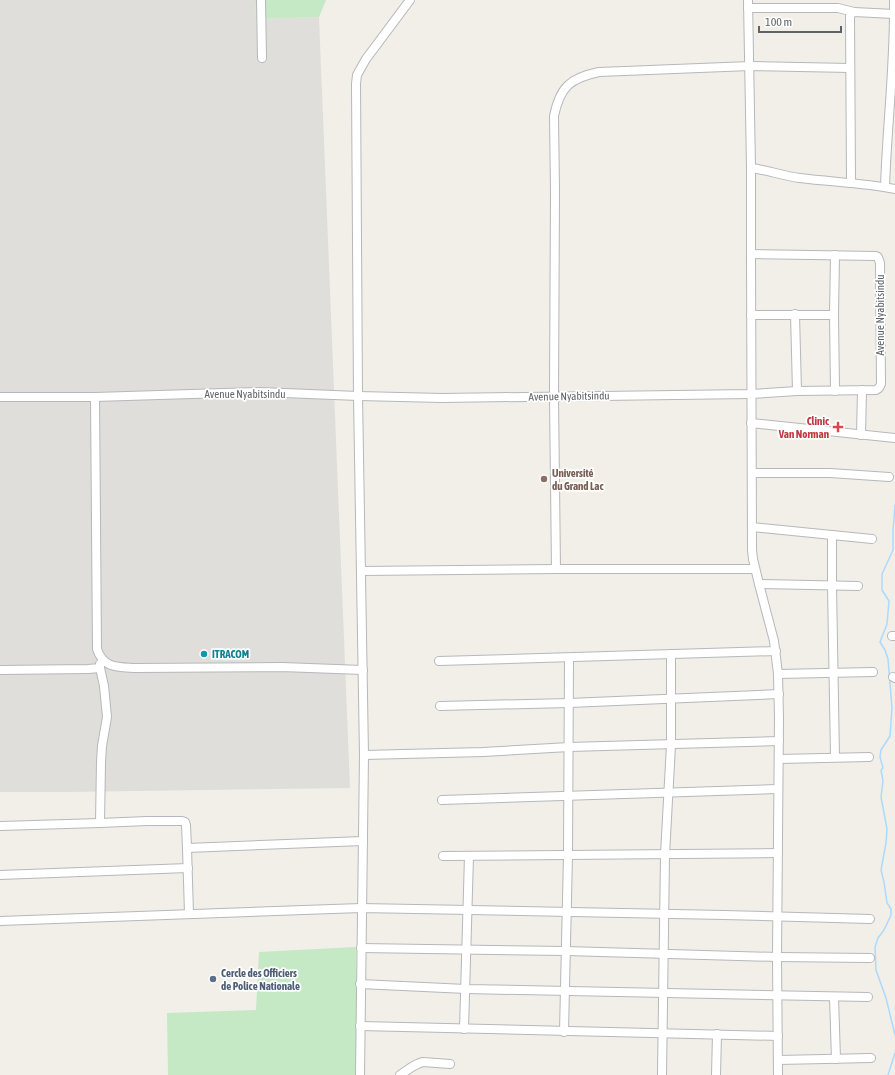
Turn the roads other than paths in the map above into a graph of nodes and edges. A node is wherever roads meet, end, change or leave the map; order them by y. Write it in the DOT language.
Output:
graph roads {
  1 [pos="261,0"];
  2 [pos="410,0"];
  3 [pos="894,0"];
  4 [pos="748,4"];
  5 [pos="854,12"];
  6 [pos="894,14"];
  7 [pos="262,58"];
  8 [pos="750,66"];
  9 [pos="850,68"];
  10 [pos="751,168"];
  11 [pos="851,183"];
  12 [pos="885,187"];
  13 [pos="895,189"];
  14 [pos="751,254"];
  15 [pos="835,256"];
  16 [pos="795,314"];
  17 [pos="751,315"];
  18 [pos="834,315"];
  19 [pos="862,390"];
  20 [pos="797,391"];
  21 [pos="835,391"];
  22 [pos="751,394"];
  23 [pos="358,396"];
  24 [pos="554,396"];
  25 [pos="0,397"];
  26 [pos="95,397"];
  27 [pos="751,423"];
  28 [pos="861,435"];
  29 [pos="893,438"];
  30 [pos="752,473"];
  31 [pos="889,477"];
  32 [pos="752,527"];
  33 [pos="832,535"];
  34 [pos="872,539"];
  35 [pos="556,569"];
  36 [pos="755,569"];
  37 [pos="361,571"];
  38 [pos="759,584"];
  39 [pos="832,586"];
  40 [pos="858,586"];
  41 [pos="776,651"];
  42 [pos="671,654"];
  43 [pos="100,657"];
  44 [pos="569,658"];
  45 [pos="439,661"];
  46 [pos="100,668"];
  47 [pos="0,670"];
  48 [pos="363,670"];
  49 [pos="873,672"];
  50 [pos="834,673"];
  51 [pos="778,674"];
  52 [pos="779,694"];
  53 [pos="672,698"];
  54 [pos="569,703"];
  55 [pos="440,706"];
  56 [pos="779,741"];
  57 [pos="671,745"];
  58 [pos="569,747"];
  59 [pos="364,755"];
  60 [pos="835,757"];
  61 [pos="869,757"];
  62 [pos="779,759"];
  63 [pos="778,789"];
  64 [pos="669,792"];
  65 [pos="569,797"];
  66 [pos="442,800"];
  67 [pos="100,824"];
  68 [pos="0,826"];
  69 [pos="362,841"];
  70 [pos="187,848"];
  71 [pos="778,853"];
  72 [pos="568,855"];
  73 [pos="665,855"];
  74 [pos="443,856"];
  75 [pos="469,856"];
  76 [pos="188,868"];
  77 [pos="0,875"];
  78 [pos="361,908"];
  79 [pos="468,910"];
  80 [pos="566,912"];
  81 [pos="189,914"];
  82 [pos="665,914"];
  83 [pos="778,917"];
  84 [pos="870,919"];
  85 [pos="0,921"];
  86 [pos="361,948"];
  87 [pos="467,950"];
  88 [pos="566,951"];
  89 [pos="664,954"];
  90 [pos="777,957"];
  91 [pos="870,958"];
  92 [pos="360,984"];
  93 [pos="466,990"];
  94 [pos="565,991"];
  95 [pos="664,993"];
  96 [pos="778,996"];
  97 [pos="834,997"];
  98 [pos="868,997"];
  99 [pos="360,1026"];
  100 [pos="464,1029"];
  101 [pos="564,1032"];
  102 [pos="664,1033"];
  103 [pos="717,1034"];
  104 [pos="778,1036"];
  105 [pos="871,1058"];
  106 [pos="836,1059"];
  107 [pos="778,1060"];
  108 [pos="450,1064"];
  109 [pos="360,1075"];
  110 [pos="400,1075"];
  111 [pos="662,1075"];
  112 [pos="716,1075"];
  113 [pos="778,1075"];
  1 -- 7 [label="street"];
  2 -- 23 [label="street"];
  3 -- 6 [label="street"];
  4 -- 5 [label="street"];
  4 -- 8 [label="street"];
  5 -- 6 [label="street"];
  5 -- 9 [label="street"];
  6 -- 12 [label="street"];
  8 -- 9 [label="street"];
  8 -- 10 [label="street"];
  8 -- 24 [label="street"];
  9 -- 11 [label="street"];
  10 -- 11 [label="street"];
  10 -- 14 [label="street"];
  11 -- 12 [label="street"];
  12 -- 13 [label="street"];
  14 -- 15 [label="street, Avenue Nyabitsindu"];
  14 -- 17 [label="street"];
  15 -- 18 [label="street"];
  15 -- 19 [label="street, Avenue Nyabitsindu"];
  16 -- 17 [label="street"];
  16 -- 18 [label="street"];
  16 -- 20 [label="street"];
  17 -- 22 [label="street"];
  18 -- 21 [label="street"];
  19 -- 21 [label="street, Avenue Nyabitsindu"];
  19 -- 28 [label="street"];
  20 -- 21 [label="street, Avenue Nyabitsindu"];
  20 -- 22 [label="street, Avenue Nyabitsindu"];
  22 -- 24 [label="street, Avenue Nyabitsindu"];
  22 -- 27 [label="street"];
  23 -- 24 [label="street, Avenue Nyabitsindu"];
  23 -- 26 [label="street, Avenue Nyabitsindu"];
  23 -- 37 [label="street"];
  24 -- 35 [label="street"];
  25 -- 26 [label="street, Avenue Nyabitsindu"];
  26 -- 43 [label="street"];
  27 -- 28 [label="street"];
  27 -- 30 [label="street"];
  28 -- 29 [label="street"];
  30 -- 31 [label="street"];
  30 -- 32 [label="street"];
  32 -- 33 [label="street"];
  32 -- 36 [label="street"];
  33 -- 34 [label="street"];
  33 -- 39 [label="street"];
  35 -- 36 [label="street"];
  35 -- 37 [label="street"];
  36 -- 38 [label="street"];
  37 -- 48 [label="street"];
  38 -- 39 [label="street"];
  38 -- 41 [label="street"];
  39 -- 40 [label="street"];
  39 -- 50 [label="street"];
  41 -- 42 [label="street"];
  41 -- 51 [label="street"];
  42 -- 44 [label="street"];
  42 -- 53 [label="street"];
  43 -- 46 [label="street"];
  43 -- 48 [label="street"];
  44 -- 45 [label="street"];
  44 -- 54 [label="street"];
  46 -- 47 [label="street"];
  46 -- 67 [label="street"];
  48 -- 59 [label="street"];
  49 -- 50 [label="street"];
  50 -- 51 [label="street"];
  50 -- 60 [label="street"];
  51 -- 52 [label="street"];
  52 -- 53 [label="street"];
  52 -- 56 [label="street"];
  53 -- 54 [label="street"];
  53 -- 57 [label="street"];
  54 -- 55 [label="street"];
  54 -- 58 [label="street"];
  56 -- 57 [label="street"];
  56 -- 62 [label="street"];
  57 -- 58 [label="street"];
  57 -- 64 [label="street"];
  58 -- 59 [label="street"];
  58 -- 65 [label="street"];
  59 -- 69 [label="street"];
  60 -- 61 [label="street"];
  60 -- 62 [label="street"];
  62 -- 63 [label="street"];
  63 -- 64 [label="street"];
  63 -- 71 [label="street"];
  64 -- 65 [label="street"];
  64 -- 73 [label="street"];
  65 -- 66 [label="street"];
  65 -- 72 [label="street"];
  67 -- 68 [label="street"];
  67 -- 70 [label="street"];
  69 -- 70 [label="street"];
  69 -- 78 [label="street"];
  70 -- 76 [label="street"];
  71 -- 73 [label="street"];
  71 -- 83 [label="street"];
  72 -- 73 [label="street"];
  72 -- 75 [label="street"];
  72 -- 80 [label="street"];
  73 -- 82 [label="street"];
  74 -- 75 [label="street"];
  75 -- 79 [label="street"];
  76 -- 77 [label="street"];
  76 -- 81 [label="street"];
  78 -- 79 [label="street"];
  78 -- 81 [label="street"];
  78 -- 86 [label="street"];
  79 -- 80 [label="street"];
  79 -- 87 [label="street"];
  80 -- 82 [label="street"];
  80 -- 88 [label="street"];
  81 -- 85 [label="street"];
  82 -- 83 [label="street"];
  82 -- 89 [label="street"];
  83 -- 84 [label="street"];
  83 -- 90 [label="street"];
  86 -- 87 [label="street"];
  86 -- 92 [label="street"];
  87 -- 88 [label="street"];
  87 -- 93 [label="street"];
  88 -- 89 [label="street"];
  88 -- 94 [label="street"];
  89 -- 90 [label="street"];
  89 -- 95 [label="street"];
  90 -- 91 [label="street"];
  90 -- 96 [label="street"];
  92 -- 93 [label="street"];
  92 -- 99 [label="street"];
  93 -- 94 [label="street"];
  93 -- 100 [label="street"];
  94 -- 95 [label="street"];
  94 -- 101 [label="street"];
  95 -- 96 [label="street"];
  95 -- 102 [label="street"];
  96 -- 97 [label="street"];
  96 -- 104 [label="street"];
  97 -- 98 [label="street"];
  97 -- 106 [label="street"];
  99 -- 100 [label="street"];
  99 -- 109 [label="street"];
  100 -- 101 [label="street"];
  101 -- 102 [label="street"];
  102 -- 103 [label="street"];
  102 -- 111 [label="street"];
  103 -- 104 [label="street"];
  103 -- 112 [label="street"];
  104 -- 107 [label="street"];
  105 -- 106 [label="street"];
  106 -- 107 [label="street"];
  107 -- 113 [label="street"];
  108 -- 110 [label="street"];
}
